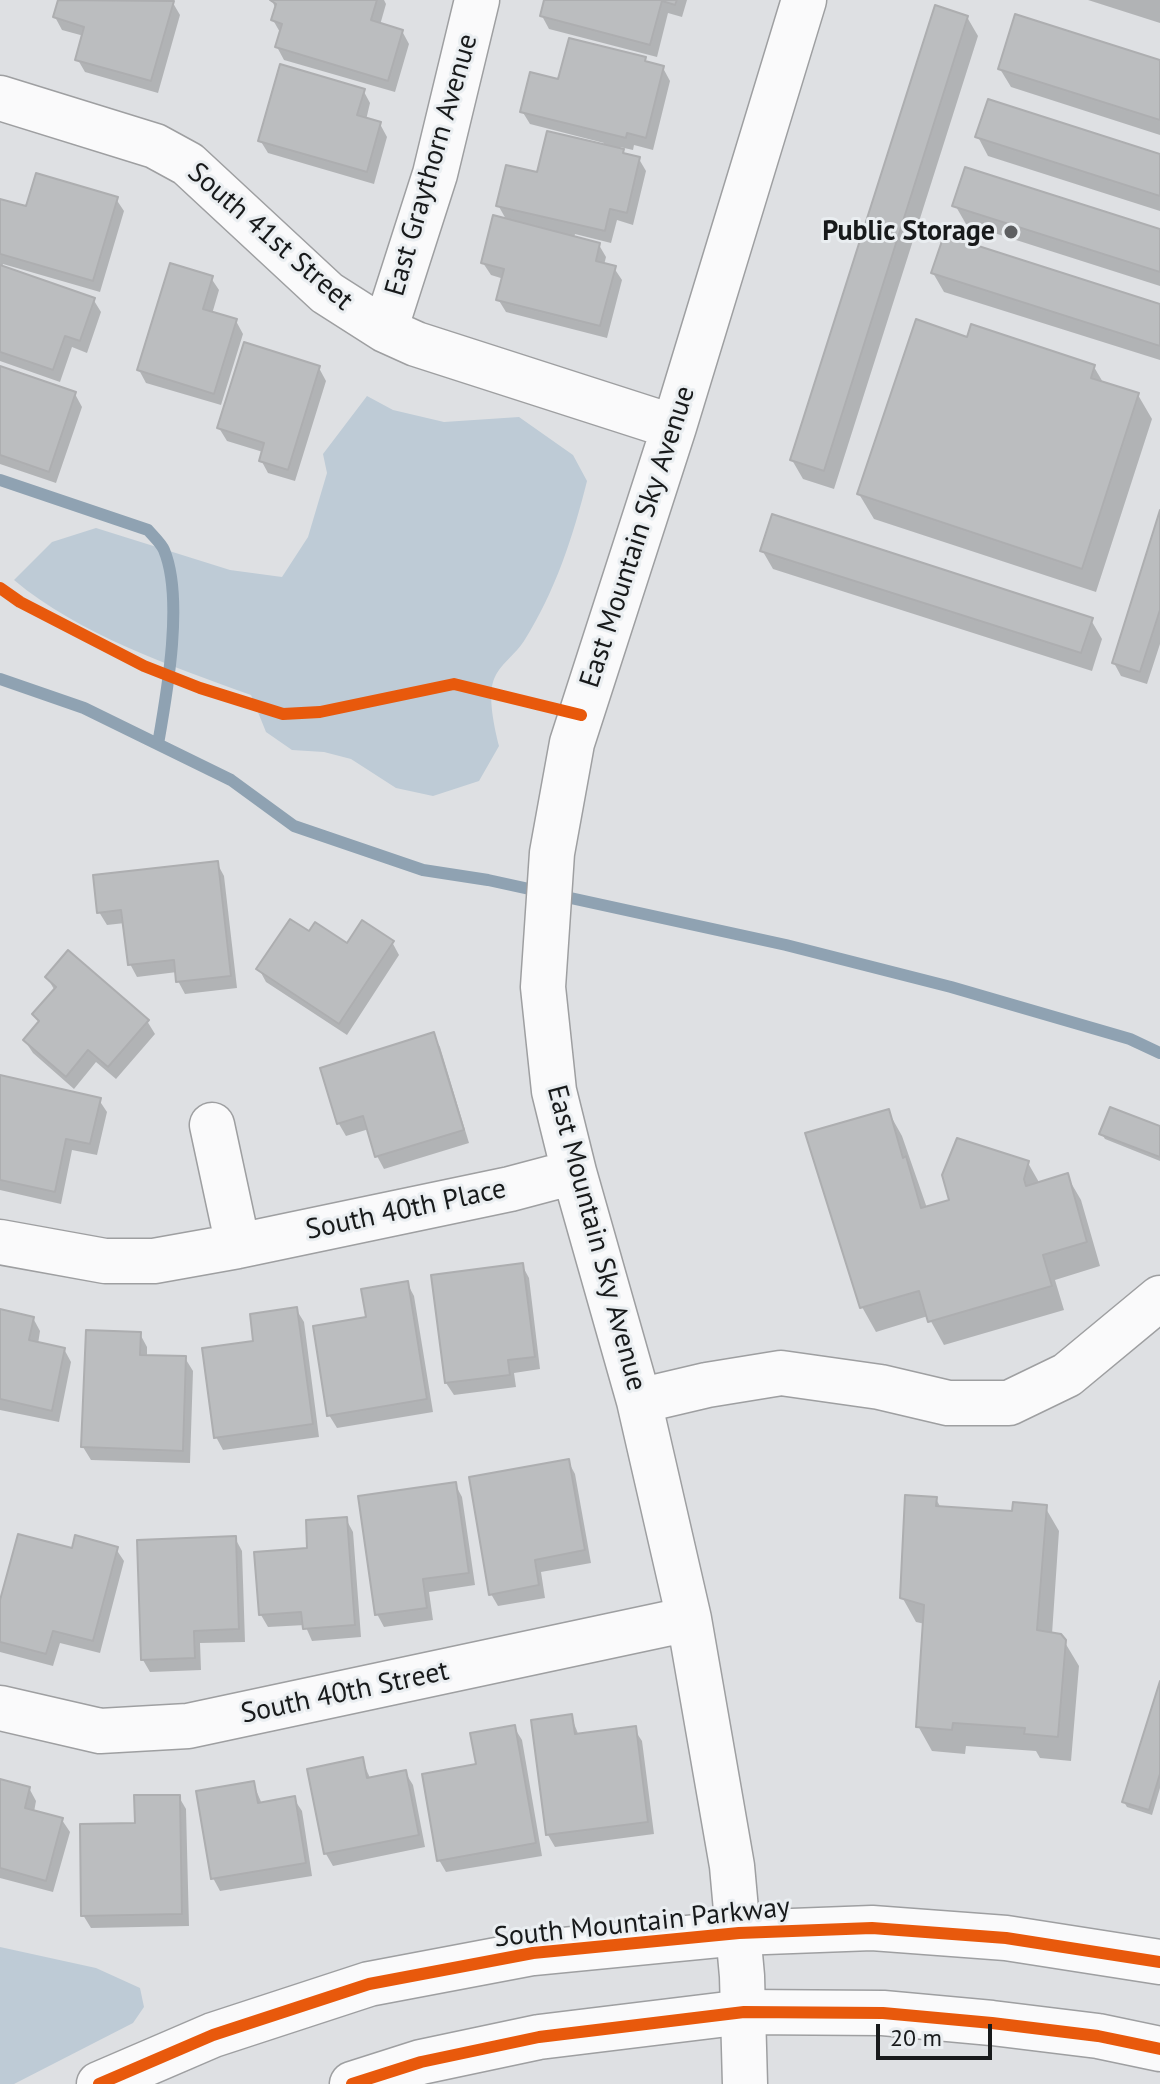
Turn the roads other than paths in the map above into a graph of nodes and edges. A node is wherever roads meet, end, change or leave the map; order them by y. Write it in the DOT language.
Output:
graph roads {
  1 [pos="477,0"];
  2 [pos="804,0"];
  3 [pos="0,98"];
  4 [pos="385,330"];
  5 [pos="674,427"];
  6 [pos="212,1125"];
  7 [pos="574,1172"];
  8 [pos="0,1242"];
  9 [pos="238,1246"];
  10 [pos="1160,1298"];
  11 [pos="639,1401"];
  12 [pos="689,1619"];
  13 [pos="0,1708"];
  14 [pos="739,1933"];
  15 [pos="1160,1962"];
  16 [pos="743,1994"];
  17 [pos="1160,2049"];
  18 [pos="99,2084"];
  19 [pos="352,2084"];
  20 [pos="745,2084"];
  1 -- 4 [label="street, East Graythorn Avenue"];
  2 -- 5 [label="street, East Mountain Sky Avenue"];
  3 -- 4 [label="street, South 41st Street"];
  4 -- 5 [label="street, South 41st Street"];
  5 -- 7 [label="street, East Mountain Sky Avenue"];
  6 -- 9 [label="street"];
  7 -- 9 [label="street, South 40th Place"];
  7 -- 11 [label="street, East Mountain Sky Avenue"];
  8 -- 9 [label="street, South 40th Place"];
  10 -- 11 [label="street"];
  11 -- 12 [label="street, East Mountain Sky Avenue"];
  12 -- 13 [label="street, South 40th Street"];
  12 -- 14 [label="street, East Mountain Sky Avenue"];
  14 -- 15 [label="street, South Mountain Parkway"];
  14 -- 16 [label="street, East Mountain Sky Avenue"];
  14 -- 18 [label="street, South Mountain Parkway"];
  16 -- 17 [label="street"];
  16 -- 19 [label="street"];
  16 -- 20 [label="street, East Mountain Sky Avenue"];
}
